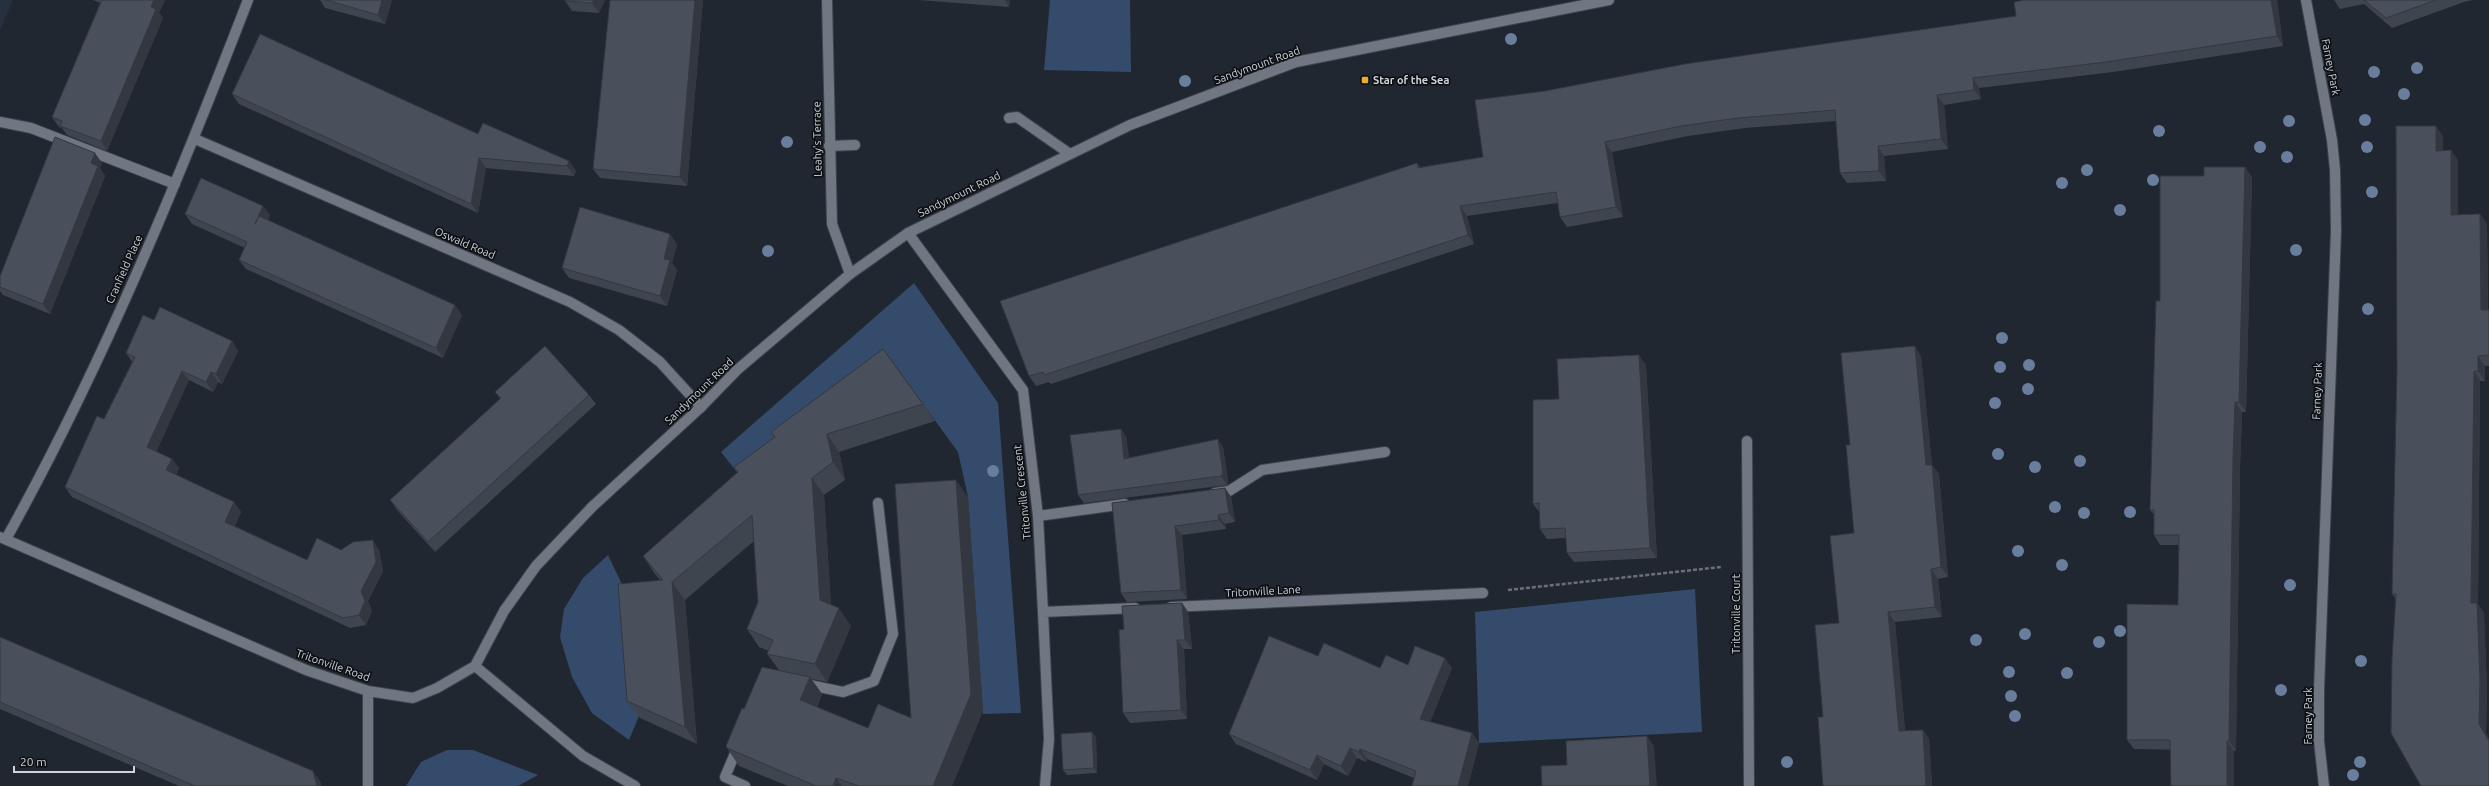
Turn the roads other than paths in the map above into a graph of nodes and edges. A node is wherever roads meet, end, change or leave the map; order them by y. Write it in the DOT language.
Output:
graph roads {
  1 [pos="248,0"];
  2 [pos="827,0"];
  3 [pos="1608,0"];
  4 [pos="2306,0"];
  5 [pos="1009,118"];
  6 [pos="0,122"];
  7 [pos="194,139"];
  8 [pos="855,145"];
  9 [pos="829,146"];
  10 [pos="1070,154"];
  11 [pos="174,184"];
  12 [pos="908,233"];
  13 [pos="850,274"];
  14 [pos="701,407"];
  15 [pos="1747,441"];
  16 [pos="1385,452"];
  17 [pos="1206,494"];
  18 [pos="878,503"];
  19 [pos="1137,503"];
  20 [pos="1038,516"];
  21 [pos="3,538"];
  22 [pos="1483,593"];
  23 [pos="1161,607"];
  24 [pos="1145,608"];
  25 [pos="1043,612"];
  26 [pos="475,666"];
  27 [pos="798,682"];
  28 [pos="368,690"];
  29 [pos="743,734"];
  30 [pos="368,786"];
  31 [pos="635,786"];
  32 [pos="745,786"];
  33 [pos="1044,786"];
  34 [pos="1749,786"];
  35 [pos="2324,786"];
  1 -- 7 [label="street, Cranfield Place"];
  2 -- 9 [label="street, Leahy's Terrace"];
  3 -- 10 [label="street, Sandymount Road"];
  4 -- 35 [label="street, Farney Park"];
  5 -- 10 [label="street"];
  6 -- 11 [label="street"];
  7 -- 11 [label="street, Cranfield Place"];
  7 -- 14 [label="street, Oswald Road"];
  8 -- 9 [label="street"];
  9 -- 13 [label="street, Leahy's Terrace"];
  10 -- 12 [label="street, Sandymount Road"];
  11 -- 21 [label="street, Cranfield Place"];
  12 -- 13 [label="street, Sandymount Road"];
  12 -- 20 [label="street, Tritonville Crescent"];
  13 -- 14 [label="street, Sandymount Road"];
  14 -- 26 [label="street, Sandymount Road"];
  15 -- 34 [label="street, Tritonville Court"];
  16 -- 17 [label="street"];
  18 -- 27 [label="street"];
  19 -- 20 [label="street"];
  20 -- 25 [label="street, Tritonville Crescent"];
  21 -- 28 [label="street, Tritonville Road"];
  22 -- 23 [label="street, Tritonville Lane"];
  24 -- 25 [label="street"];
  25 -- 33 [label="street, Tritonville Crescent"];
  26 -- 28 [label="street, Tritonville Road"];
  26 -- 31 [label="street"];
  28 -- 30 [label="street"];
  29 -- 32 [label="street"];
}
